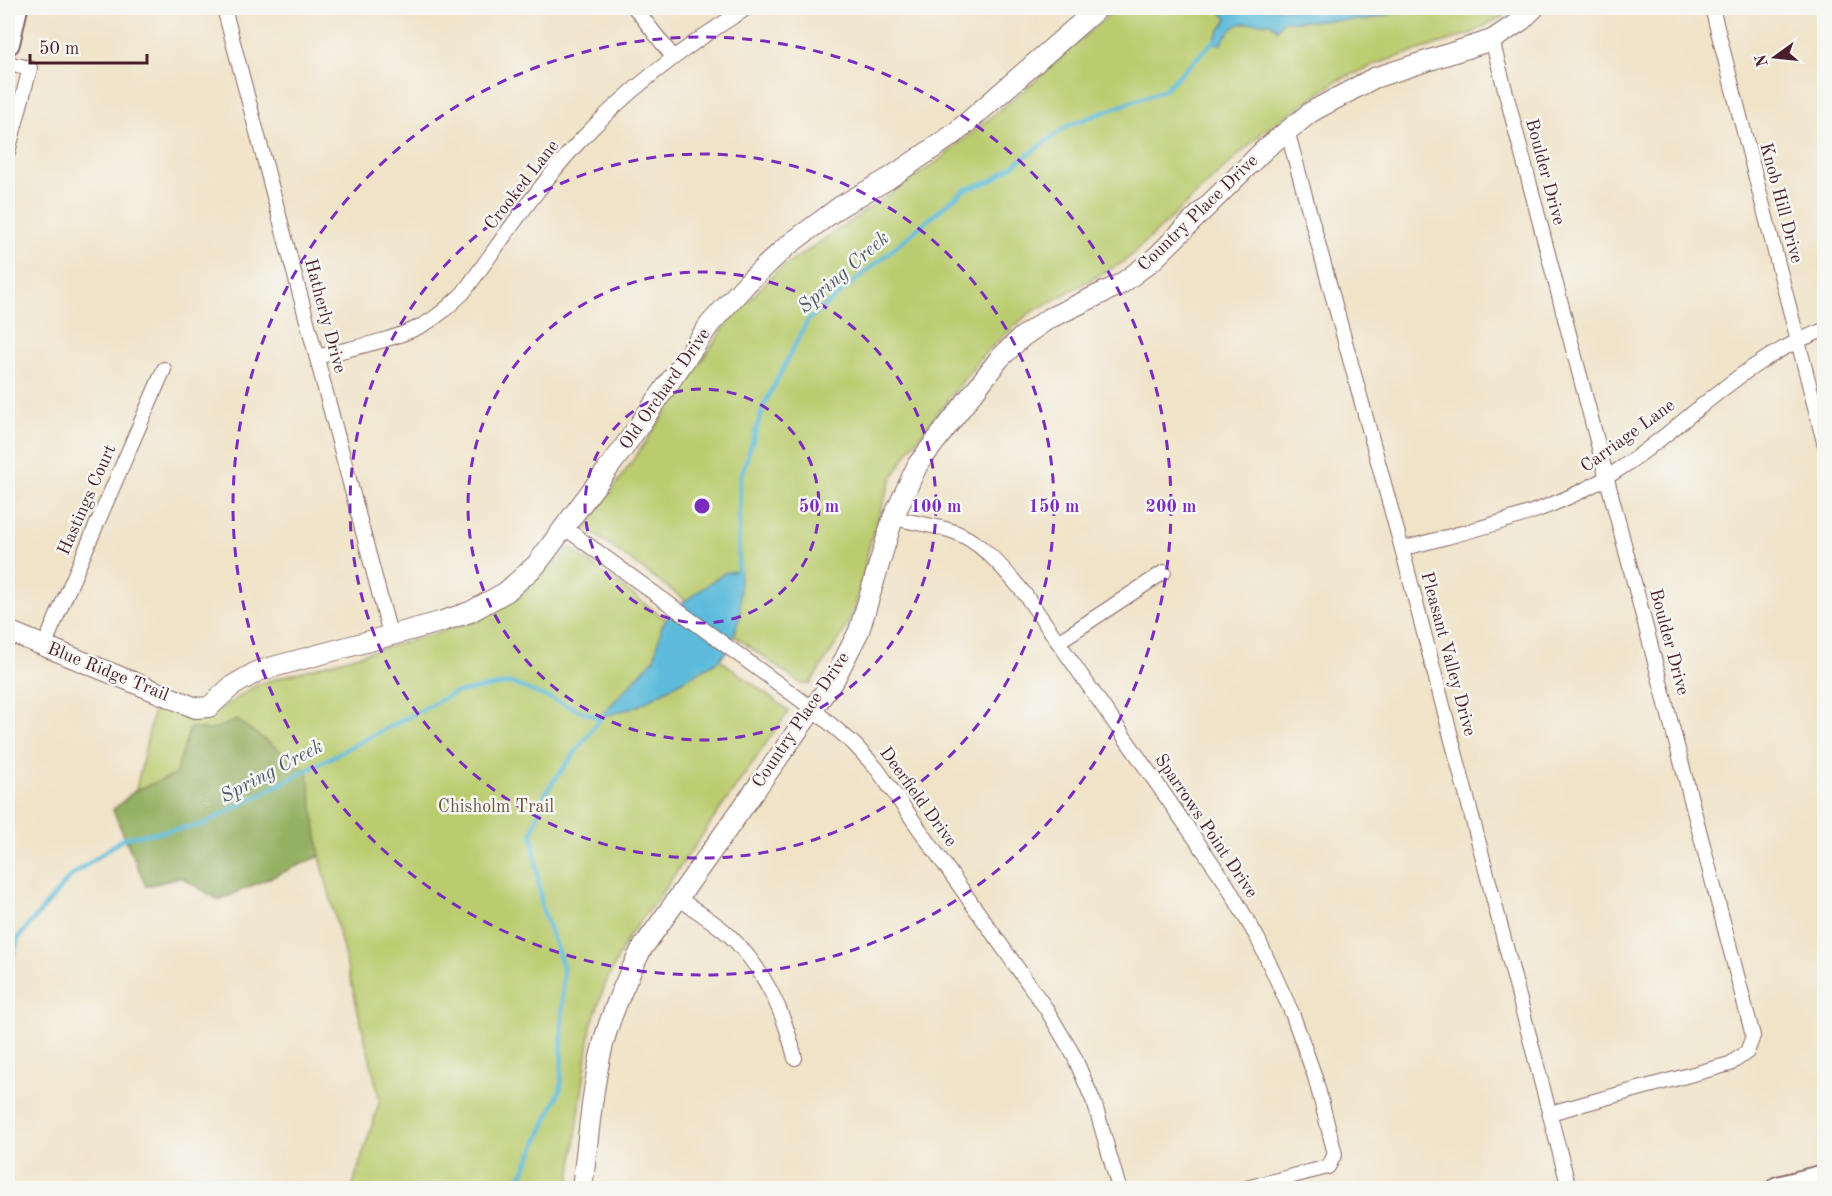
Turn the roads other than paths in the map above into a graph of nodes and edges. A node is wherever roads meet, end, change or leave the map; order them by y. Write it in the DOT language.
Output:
graph roads {
  1 [pos="16,8"];
  2 [pos="224,8"];
  3 [pos="635,8"];
  4 [pos="747,8"];
  5 [pos="1098,8"];
  6 [pos="1534,8"];
  7 [pos="1712,8"];
  8 [pos="1492,40"];
  9 [pos="8,43"];
  10 [pos="673,57"];
  11 [pos="8,63"];
  12 [pos="1287,130"];
  13 [pos="8,152"];
  14 [pos="1824,330"];
  15 [pos="1798,339"];
  16 [pos="317,357"];
  17 [pos="164,369"];
  18 [pos="1824,442"];
  19 [pos="1606,478"];
  20 [pos="893,518"];
  21 [pos="565,528"];
  22 [pos="1402,549"];
  23 [pos="1164,573"];
  24 [pos="8,631"];
  25 [pos="390,634"];
  26 [pos="1058,642"];
  27 [pos="44,646"];
  28 [pos="209,707"];
  29 [pos="813,708"];
  30 [pos="678,898"];
  31 [pos="795,1058"];
  32 [pos="1550,1113"];
  33 [pos="1824,1176"];
  34 [pos="582,1188"];
  35 [pos="1119,1188"];
  36 [pos="1246,1188"];
  37 [pos="1569,1188"];
  38 [pos="1778,1188"];
  1 -- 9 [label="main road"];
  2 -- 16 [label="street, Hatherly Drive"];
  3 -- 10 [label="street"];
  4 -- 10 [label="street, Crooked Lane"];
  5 -- 21 [label="street, Old Orchard Drive"];
  6 -- 8 [label="street, Country Place Drive"];
  7 -- 15 [label="street, Knob Hill Drive"];
  8 -- 12 [label="street, Country Place Drive"];
  8 -- 19 [label="street, Boulder Drive"];
  10 -- 16 [label="street, Crooked Lane"];
  11 -- 13 [label="street"];
  12 -- 20 [label="street, Country Place Drive"];
  12 -- 22 [label="street, Pleasant Valley Drive"];
  14 -- 15 [label="street, Carriage Lane"];
  15 -- 18 [label="street, Knob Hill Drive"];
  15 -- 19 [label="street, Carriage Lane"];
  16 -- 25 [label="street, Hatherly Drive"];
  17 -- 27 [label="street, Hastings Court"];
  19 -- 22 [label="street, Carriage Lane"];
  19 -- 32 [label="street, Boulder Drive"];
  20 -- 26 [label="street, Sparrows Point Drive"];
  20 -- 29 [label="street, Country Place Drive"];
  21 -- 25 [label="street, Old Orchard Drive"];
  21 -- 29 [label="street, Deerfield Drive"];
  22 -- 32 [label="street, Pleasant Valley Drive"];
  23 -- 26 [label="street"];
  24 -- 27 [label="street, Blue Ridge Trail"];
  25 -- 28 [label="street, Old Orchard Drive"];
  26 -- 36 [label="street, Sparrows Point Drive"];
  27 -- 28 [label="street, Blue Ridge Trail"];
  29 -- 30 [label="street, Country Place Drive"];
  29 -- 35 [label="street, Deerfield Drive"];
  30 -- 31 [label="street"];
  30 -- 34 [label="street, Country Place Drive"];
  32 -- 37 [label="street, Pleasant Valley Drive"];
  33 -- 38 [label="main road"];
}
